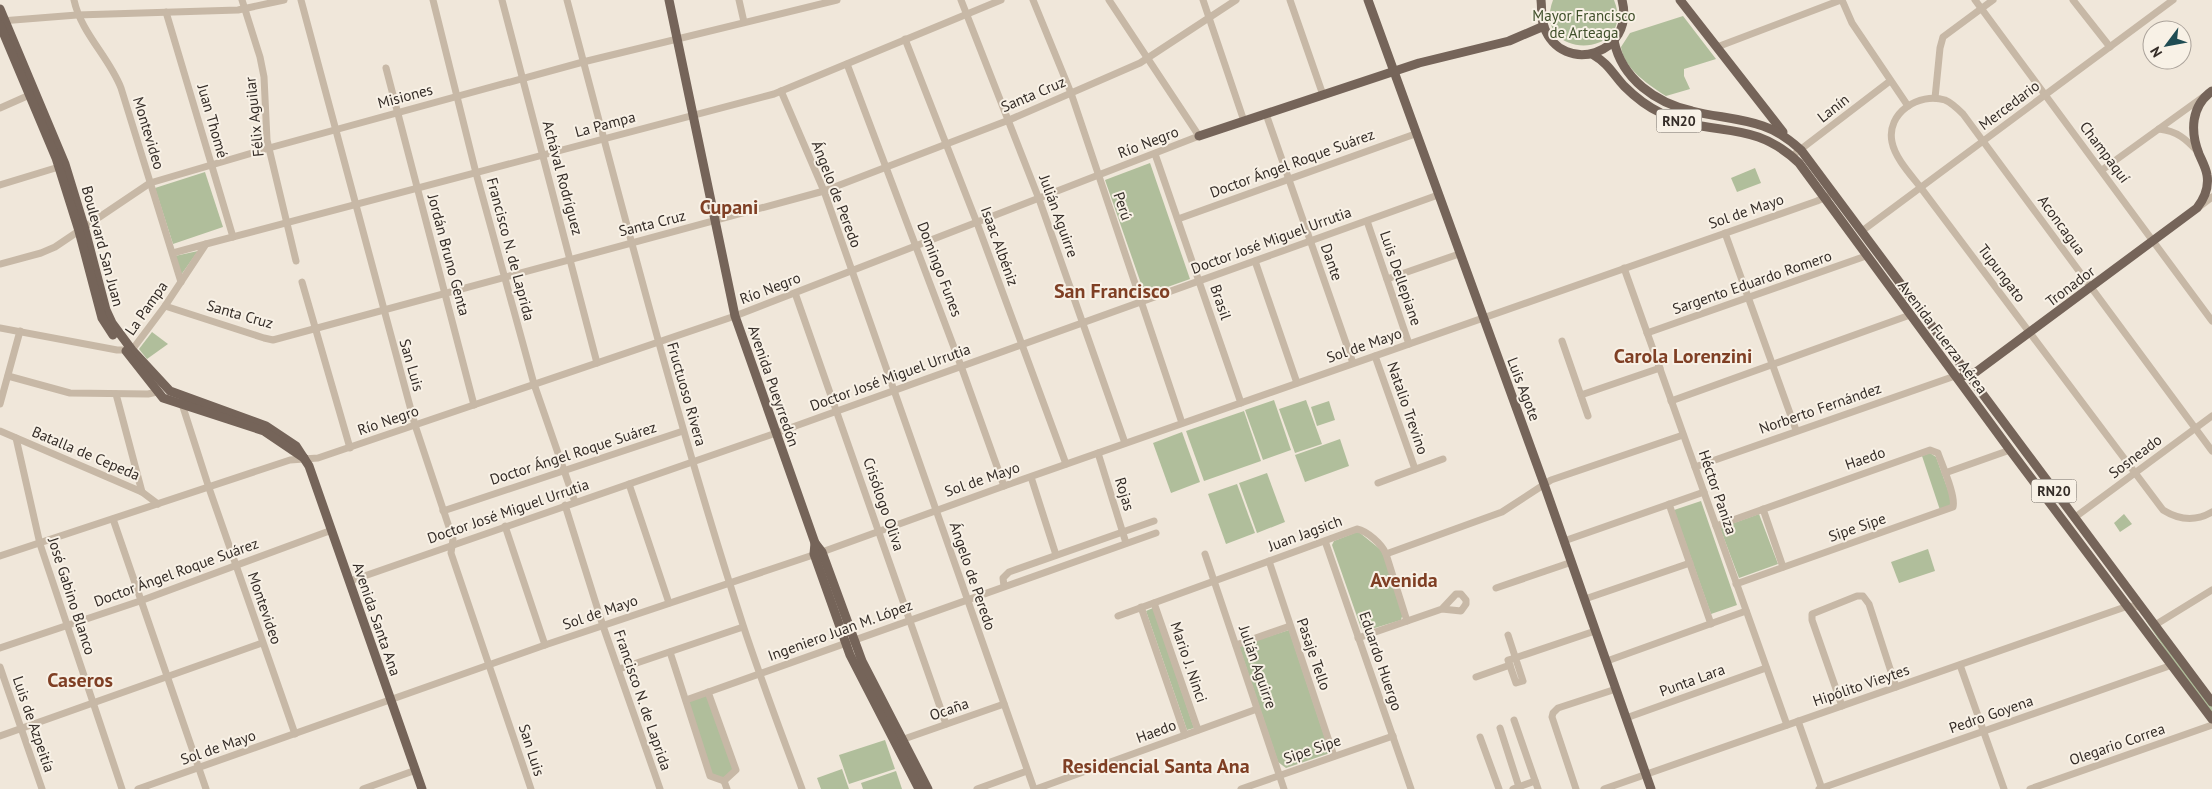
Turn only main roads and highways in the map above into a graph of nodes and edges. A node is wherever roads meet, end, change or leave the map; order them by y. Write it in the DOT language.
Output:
graph roads {
  1 [pos="669,0"];
  2 [pos="1368,0"];
  3 [pos="1542,0"];
  4 [pos="1622,0"];
  5 [pos="1680,0"];
  6 [pos="0,8"];
  7 [pos="2,22"];
  8 [pos="1544,26"];
  9 [pos="1614,41"];
  10 [pos="1592,54"];
  11 [pos="1393,71"];
  12 [pos="2209,93"];
  13 [pos="1199,136"];
  14 [pos="1786,136"];
  15 [pos="129,351"];
  16 [pos="1968,375"];
  17 [pos="1955,376"];
  18 [pos="304,458"];
  19 [pos="849,643"];
  20 [pos="2212,702"];
  21 [pos="2212,718"];
  22 [pos="422,789"];
  23 [pos="919,789"];
  24 [pos="928,789"];
  25 [pos="1651,789"];
  1 -- 19 [label="main road, Avenida Pueyrredón"];
  2 -- 11 [label="main road, Luis Agote"];
  3 -- 8 [label="main road"];
  4 -- 9 [label="main road"];
  5 -- 14 [label="main road"];
  6 -- 7 [label="main road, Boulevard San Juan"];
  7 -- 15 [label="main road, Boulevard San Juan"];
  8 -- 10 [label="main road"];
  8 -- 11 [label="main road, Río Negro"];
  9 -- 10 [label="main road"];
  9 -- 14 [label="main road, Avenida Fuerza Aérea / RN20"];
  10 -- 17 [label="main road, Avenida Fuerza Aérea / RN20"];
  11 -- 13 [label="main road, Río Negro"];
  11 -- 25 [label="main road, Luis Agote"];
  12 -- 16 [label="main road, Tronador"];
  14 -- 16 [label="main road, Avenida Fuerza Aérea / RN20"];
  15 -- 18 [label="main road, Boulevard San Juan"];
  15 -- 18 [label="main road, Boulevard San Juan"];
  16 -- 17 [label="main road, Tronador"];
  16 -- 20 [label="main road, Avenida Fuerza Aérea / RN20"];
  17 -- 21 [label="main road, Avenida Fuerza Aérea / RN20"];
  18 -- 22 [label="main road, Avenida Santa Ana"];
  19 -- 23 [label="main road, Avenida Pueyrredón"];
  19 -- 24 [label="main road, Avenida Pueyrredón"];
}
